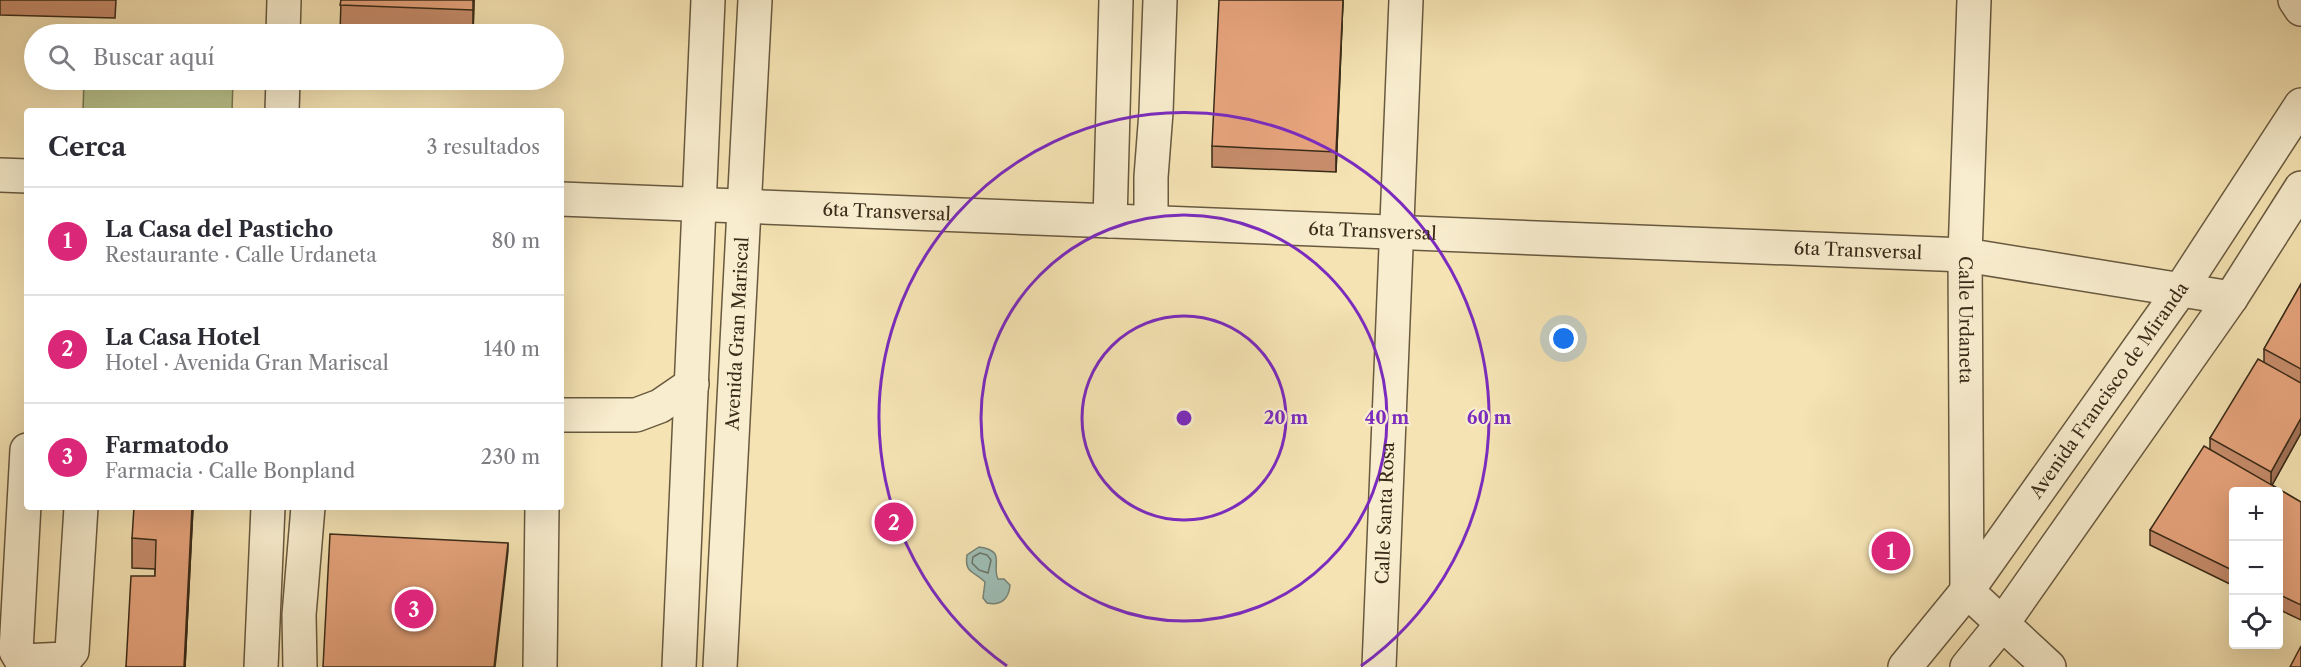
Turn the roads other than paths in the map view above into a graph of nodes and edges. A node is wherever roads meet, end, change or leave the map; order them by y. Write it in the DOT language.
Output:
graph roads {
  1 [pos="284,0"];
  2 [pos="708,0"];
  3 [pos="755,0"];
  4 [pos="1116,0"];
  5 [pos="1160,0"];
  6 [pos="1406,0"];
  7 [pos="1974,0"];
  8 [pos="2295,0"];
  9 [pos="2301,9"];
  10 [pos="283,24"];
  11 [pos="283,90"];
  12 [pos="2301,105"];
  13 [pos="282,108"];
  14 [pos="0,175"];
  15 [pos="24,176"];
  16 [pos="2301,188"];
  17 [pos="564,199"];
  18 [pos="700,205"];
  19 [pos="743,206"];
  20 [pos="1110,221"];
  21 [pos="1151,221"];
  22 [pos="1396,232"];
  23 [pos="1965,255"];
  24 [pos="2181,289"];
  25 [pos="2231,298"];
  26 [pos="692,384"];
  27 [pos="564,415"];
  28 [pos="24,505"];
  29 [pos="81,510"];
  30 [pos="268,510"];
  31 [pos="308,510"];
  32 [pos="542,510"];
  33 [pos="1967,591"];
  34 [pos="2002,624"];
  35 [pos="261,667"];
  36 [pos="300,667"];
  37 [pos="540,667"];
  38 [pos="679,667"];
  39 [pos="720,667"];
  40 [pos="1379,667"];
  41 [pos="1905,667"];
  42 [pos="1967,667"];
  43 [pos="2049,667"];
  1 -- 10 [label="street"];
  2 -- 18 [label="street"];
  3 -- 19 [label="street, Avenida Gran Mariscal"];
  4 -- 20 [label="street"];
  5 -- 21 [label="street"];
  6 -- 22 [label="street, Calle Santa Rosa"];
  7 -- 23 [label="street, Calle Urdaneta"];
  8 -- 9 [label="street"];
  11 -- 13 [label="street"];
  12 -- 24 [label="street, Avenida Francisco de Miranda"];
  14 -- 15 [label="street"];
  16 -- 25 [label="street"];
  17 -- 18 [label="street, 6ta Transversal"];
  18 -- 19 [label="street, 6ta Transversal"];
  18 -- 26 [label="street"];
  19 -- 20 [label="street, 6ta Transversal"];
  19 -- 39 [label="street, Avenida Gran Mariscal"];
  20 -- 21 [label="street, 6ta Transversal"];
  21 -- 22 [label="street, 6ta Transversal"];
  22 -- 23 [label="street, 6ta Transversal"];
  22 -- 40 [label="street, Calle Santa Rosa"];
  23 -- 24 [label="street, 6ta Transversal"];
  23 -- 33 [label="street, Calle Urdaneta"];
  24 -- 25 [label="street, 6ta Transversal"];
  24 -- 33 [label="street, Avenida Francisco de Miranda"];
  25 -- 34 [label="street"];
  26 -- 27 [label="street"];
  26 -- 38 [label="street"];
  28 -- 29 [label="street"];
  30 -- 35 [label="street"];
  31 -- 36 [label="street"];
  32 -- 37 [label="street"];
  33 -- 34 [label="street"];
  33 -- 41 [label="street, Avenida Francisco de Miranda"];
  34 -- 42 [label="street"];
  34 -- 43 [label="street"];
}
